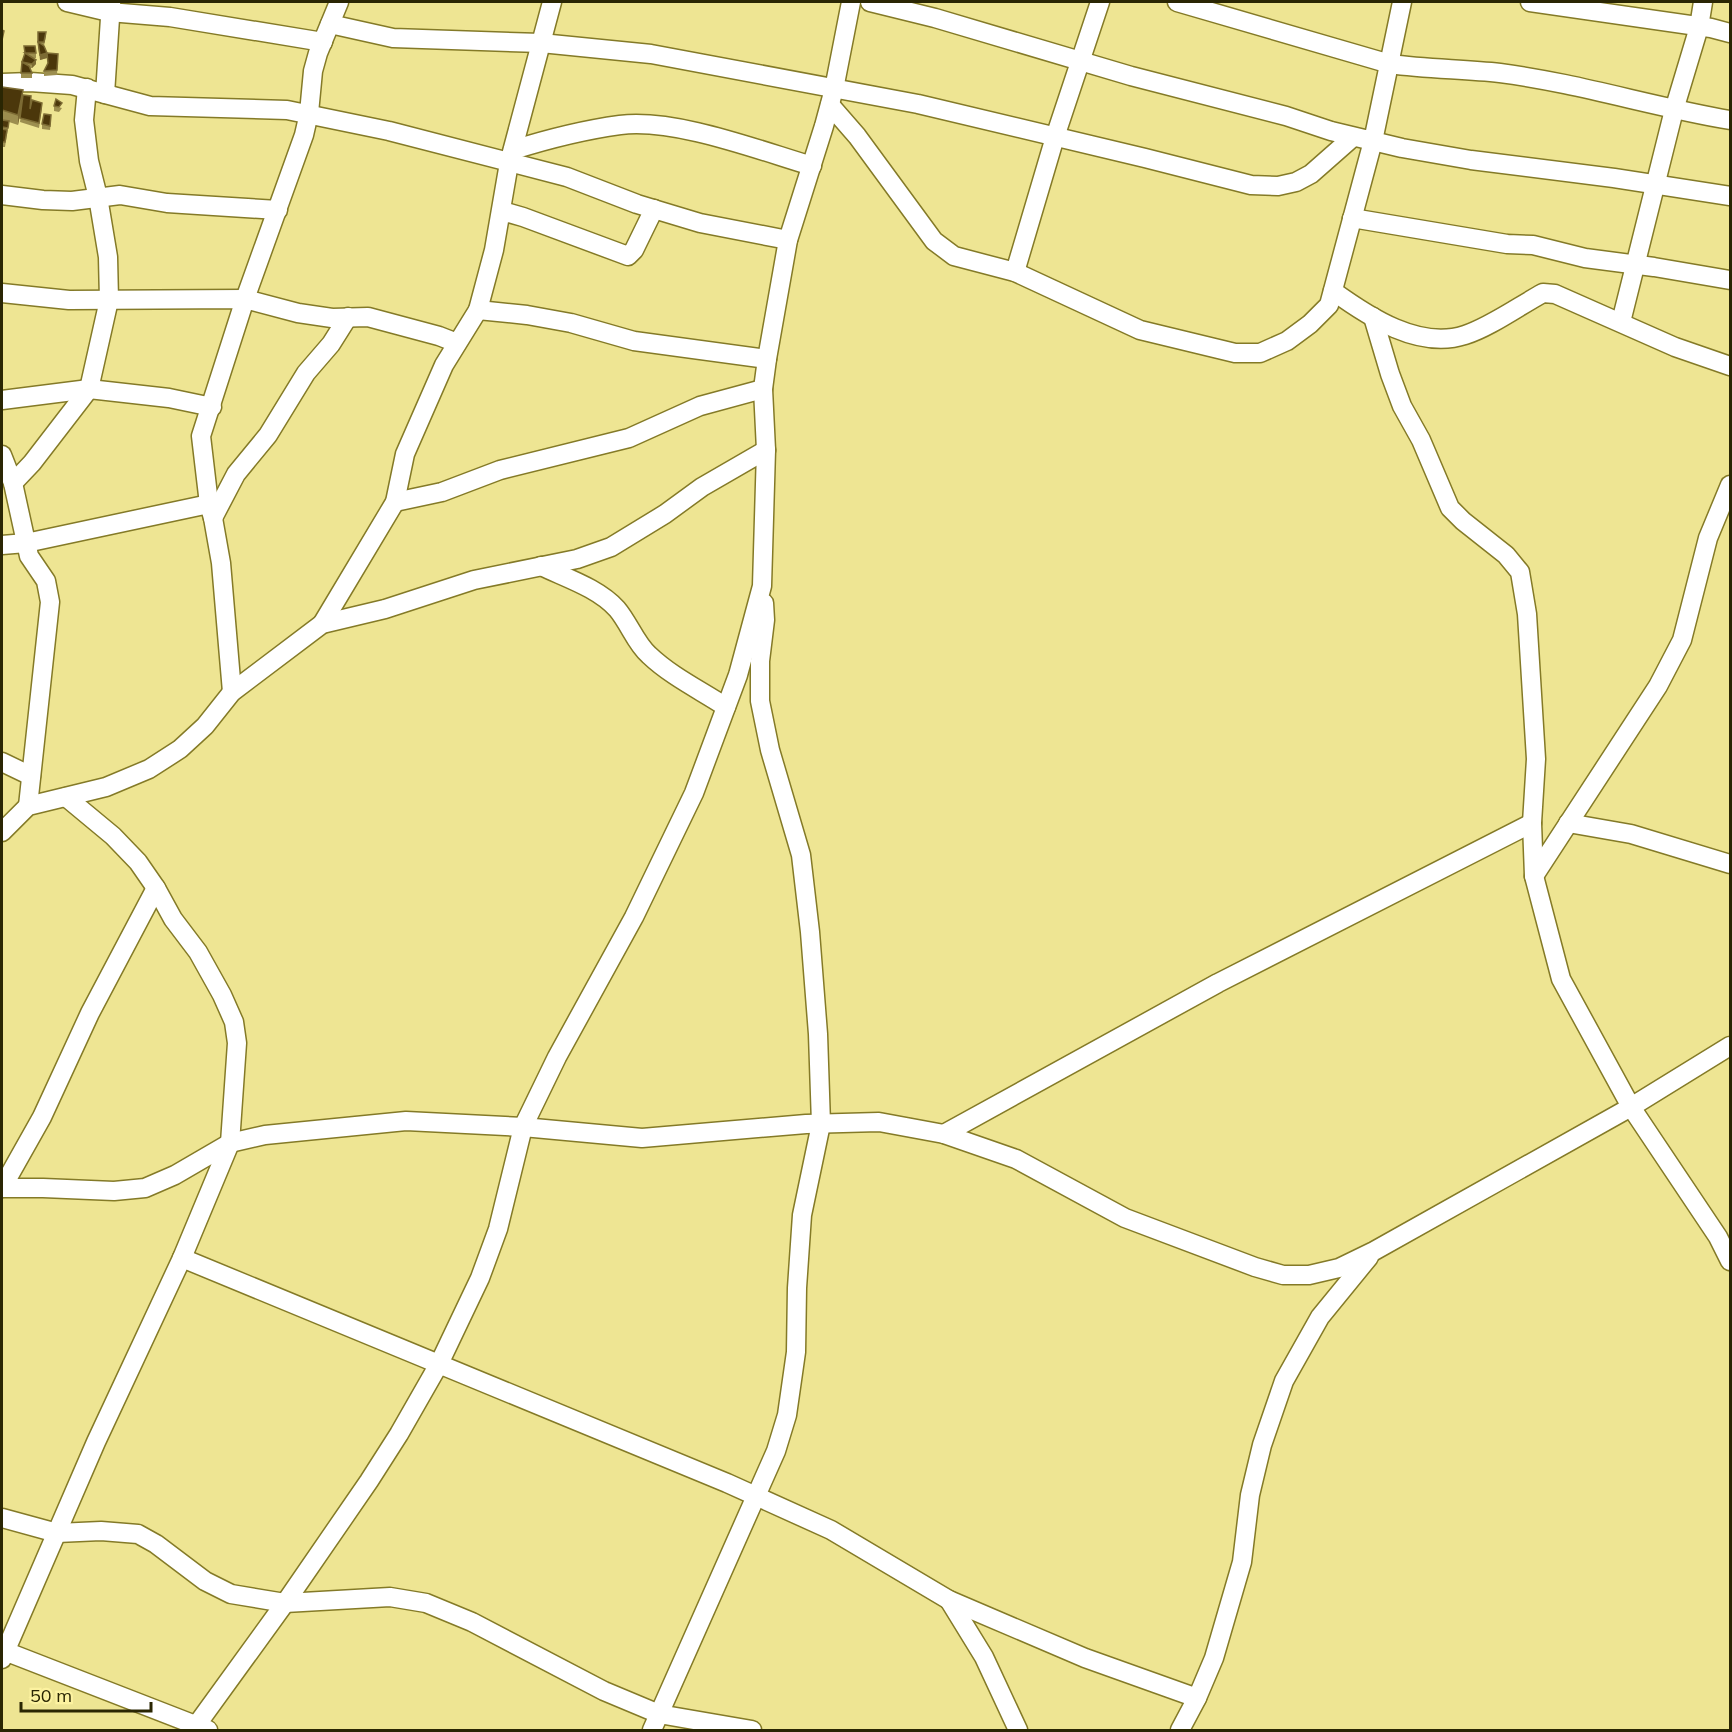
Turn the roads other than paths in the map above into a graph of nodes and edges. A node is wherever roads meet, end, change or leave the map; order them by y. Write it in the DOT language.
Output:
graph roads {
  1 [pos="68,2"];
  2 [pos="339,2"];
  3 [pos="552,2"];
  4 [pos="851,2"];
  5 [pos="870,2"];
  6 [pos="1100,2"];
  7 [pos="1177,2"];
  8 [pos="1402,2"];
  9 [pos="1530,2"];
  10 [pos="1703,2"];
  11 [pos="110,7"];
  12 [pos="330,24"];
  13 [pos="1699,27"];
  14 [pos="1731,33"];
  15 [pos="322,42"];
  16 [pos="541,43"];
  17 [pos="1080,60"];
  18 [pos="1390,64"];
  19 [pos="2,83"];
  20 [pos="87,88"];
  21 [pos="105,94"];
  22 [pos="832,97"];
  23 [pos="1674,110"];
  24 [pos="309,113"];
  25 [pos="1731,120"];
  26 [pos="1353,136"];
  27 [pos="1054,137"];
  28 [pos="1372,141"];
  29 [pos="511,156"];
  30 [pos="812,166"];
  31 [pos="1655,185"];
  32 [pos="2,195"];
  33 [pos="1731,196"];
  34 [pos="98,197"];
  35 [pos="654,209"];
  36 [pos="278,210"];
  37 [pos="502,211"];
  38 [pos="1352,219"];
  39 [pos="788,240"];
  40 [pos="1635,264"];
  41 [pos="1015,272"];
  42 [pos="1731,280"];
  43 [pos="1333,291"];
  44 [pos="2,293"];
  45 [pos="245,299"];
  46 [pos="109,300"];
  47 [pos="478,309"];
  48 [pos="348,317"];
  49 [pos="1373,317"];
  50 [pos="1621,322"];
  51 [pos="457,343"];
  52 [pos="766,359"];
  53 [pos="1731,366"];
  54 [pos="89,389"];
  55 [pos="763,389"];
  56 [pos="2,400"];
  57 [pos="212,407"];
  58 [pos="766,450"];
  59 [pos="2,455"];
  60 [pos="13,483"];
  61 [pos="1731,485"];
  62 [pos="395,502"];
  63 [pos="211,511"];
  64 [pos="26,543"];
  65 [pos="2,545"];
  66 [pos="541,566"];
  67 [pos="762,586"];
  68 [pos="322,624"];
  69 [pos="232,692"];
  70 [pos="726,707"];
  71 [pos="2,762"];
  72 [pos="31,777"];
  73 [pos="66,797"];
  74 [pos="28,806"];
  75 [pos="1532,823"];
  76 [pos="1568,823"];
  77 [pos="2,832"];
  78 [pos="1731,864"];
  79 [pos="1534,876"];
  80 [pos="156,888"];
  81 [pos="1731,1046"];
  82 [pos="1630,1107"];
  83 [pos="821,1124"];
  84 [pos="523,1127"];
  85 [pos="944,1134"];
  86 [pos="231,1143"];
  87 [pos="2,1188"];
  88 [pos="1374,1251"];
  89 [pos="182,1258"];
  90 [pos="1731,1262"];
  91 [pos="439,1364"];
  92 [pos="755,1495"];
  93 [pos="2,1518"];
  94 [pos="57,1533"];
  95 [pos="949,1600"];
  96 [pos="285,1603"];
  97 [pos="3,1654"];
  98 [pos="1197,1698"];
  99 [pos="655,1722"];
  100 [pos="199,1729"];
  101 [pos="752,1731"];
  102 [pos="1017,1731"];
  103 [pos="1180,1731"];
  1 -- 11 [label="street"];
  2 -- 12 [label="street"];
  3 -- 16 [label="street"];
  4 -- 22 [label="street"];
  5 -- 17 [label="street"];
  6 -- 17 [label="street"];
  7 -- 18 [label="street"];
  8 -- 18 [label="street"];
  9 -- 13 [label="street"];
  10 -- 13 [label="street"];
  11 -- 15 [label="street"];
  11 -- 21 [label="street"];
  12 -- 15 [label="street"];
  12 -- 16 [label="street"];
  13 -- 14 [label="street"];
  13 -- 23 [label="street"];
  15 -- 24 [label="street"];
  16 -- 22 [label="street"];
  16 -- 29 [label="street"];
  17 -- 26 [label="street"];
  17 -- 27 [label="street"];
  18 -- 23 [label="street"];
  18 -- 28 [label="street"];
  19 -- 20 [label="street"];
  20 -- 21 [label="street"];
  20 -- 34 [label="street"];
  21 -- 24 [label="street"];
  22 -- 27 [label="street"];
  22 -- 30 [label="street"];
  22 -- 41 [label="street"];
  23 -- 25 [label="street"];
  23 -- 31 [label="street"];
  24 -- 29 [label="street"];
  24 -- 36 [label="street"];
  26 -- 27 [label="street"];
  26 -- 28 [label="street"];
  27 -- 41 [label="street"];
  28 -- 31 [label="street"];
  28 -- 38 [label="street"];
  29 -- 30 [label="street"];
  29 -- 35 [label="street"];
  29 -- 37 [label="street"];
  30 -- 39 [label="street"];
  31 -- 33 [label="street"];
  31 -- 40 [label="street"];
  32 -- 34 [label="street"];
  34 -- 36 [label="street"];
  34 -- 46 [label="street"];
  35 -- 37 [label="street"];
  35 -- 39 [label="street"];
  36 -- 45 [label="street"];
  37 -- 47 [label="street"];
  38 -- 40 [label="street"];
  38 -- 43 [label="street"];
  39 -- 52 [label="street"];
  40 -- 42 [label="street"];
  40 -- 50 [label="street"];
  41 -- 43 [label="street"];
  43 -- 49 [label="street"];
  44 -- 46 [label="street"];
  45 -- 46 [label="street"];
  45 -- 48 [label="street"];
  45 -- 57 [label="street"];
  46 -- 54 [label="street"];
  47 -- 51 [label="street"];
  47 -- 52 [label="street"];
  48 -- 51 [label="street"];
  48 -- 63 [label="street"];
  49 -- 50 [label="street"];
  49 -- 75 [label="street"];
  50 -- 53 [label="street"];
  51 -- 62 [label="street"];
  52 -- 55 [label="street"];
  54 -- 56 [label="street"];
  54 -- 57 [label="street"];
  54 -- 60 [label="street"];
  55 -- 58 [label="street"];
  55 -- 62 [label="street"];
  57 -- 63 [label="street"];
  58 -- 66 [label="street"];
  58 -- 67 [label="street"];
  59 -- 60 [label="street"];
  60 -- 64 [label="street"];
  61 -- 76 [label="street"];
  62 -- 68 [label="street"];
  63 -- 64 [label="street"];
  63 -- 69 [label="street"];
  64 -- 65 [label="street"];
  64 -- 72 [label="street"];
  66 -- 68 [label="street"];
  66 -- 70 [label="street"];
  67 -- 70 [label="street"];
  67 -- 83 [label="street"];
  68 -- 69 [label="street"];
  69 -- 73 [label="street"];
  70 -- 84 [label="street"];
  71 -- 72 [label="street"];
  72 -- 74 [label="street"];
  73 -- 74 [label="street"];
  73 -- 80 [label="street"];
  74 -- 77 [label="street"];
  75 -- 79 [label="street"];
  75 -- 85 [label="street"];
  76 -- 78 [label="street"];
  76 -- 79 [label="street"];
  79 -- 82 [label="street"];
  80 -- 86 [label="street"];
  80 -- 87 [label="street"];
  81 -- 82 [label="street"];
  82 -- 88 [label="street"];
  82 -- 90 [label="street"];
  83 -- 84 [label="street"];
  83 -- 85 [label="street"];
  83 -- 92 [label="street"];
  84 -- 86 [label="street"];
  84 -- 91 [label="street"];
  85 -- 88 [label="street"];
  86 -- 87 [label="street"];
  86 -- 89 [label="street"];
  88 -- 98 [label="street"];
  89 -- 91 [label="street"];
  89 -- 94 [label="street"];
  91 -- 92 [label="street"];
  91 -- 96 [label="street"];
  92 -- 95 [label="street"];
  92 -- 99 [label="street"];
  93 -- 94 [label="street"];
  94 -- 96 [label="street"];
  94 -- 97 [label="street"];
  95 -- 98 [label="street"];
  95 -- 102 [label="street"];
  96 -- 99 [label="street"];
  96 -- 100 [label="street"];
  97 -- 100 [label="street"];
  98 -- 103 [label="street"];
  99 -- 101 [label="street"];
}
